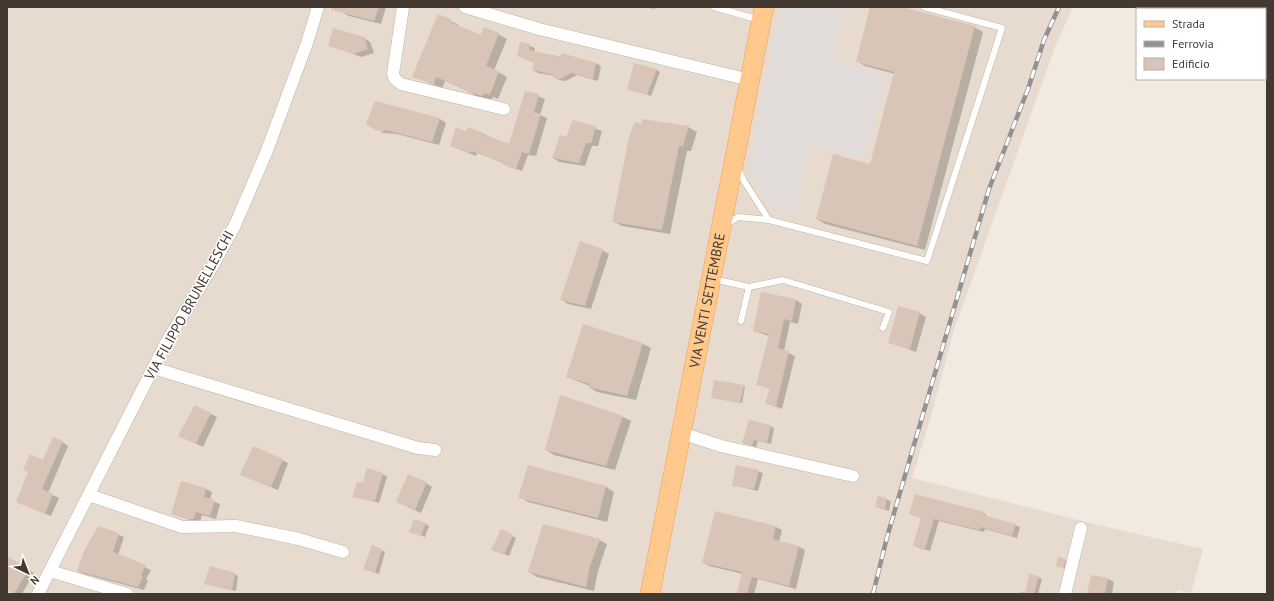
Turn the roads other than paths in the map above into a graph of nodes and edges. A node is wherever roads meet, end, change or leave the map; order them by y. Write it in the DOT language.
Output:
graph roads {
  1 [pos="318,7"];
  2 [pos="403,7"];
  3 [pos="465,7"];
  4 [pos="714,7"];
  5 [pos="924,7"];
  6 [pos="763,14"];
  7 [pos="750,80"];
  8 [pos="504,109"];
  9 [pos="735,160"];
  10 [pos="769,220"];
  11 [pos="722,228"];
  12 [pos="712,279"];
  13 [pos="750,286"];
  14 [pos="741,321"];
  15 [pos="884,328"];
  16 [pos="154,368"];
  17 [pos="682,433"];
  18 [pos="435,450"];
  19 [pos="853,476"];
  20 [pos="89,495"];
  21 [pos="1081,528"];
  22 [pos="343,552"];
  23 [pos="50,572"];
  24 [pos="38,594"];
  25 [pos="127,594"];
  26 [pos="650,594"];
  27 [pos="1065,594"];
  1 -- 16 [label="street, VIA FILIPPO BRUNELLESCHI"];
  2 -- 8 [label="street"];
  3 -- 7 [label="street"];
  4 -- 6 [label="lane"];
  5 -- 10 [label="lane"];
  6 -- 7 [label="main road, VIA VENTI SETTEMBRE"];
  7 -- 9 [label="main road, VIA VENTI SETTEMBRE"];
  9 -- 10 [label="lane"];
  9 -- 11 [label="main road, VIA VENTI SETTEMBRE"];
  10 -- 11 [label="lane"];
  11 -- 12 [label="main road, VIA VENTI SETTEMBRE"];
  12 -- 13 [label="lane"];
  12 -- 17 [label="main road, VIA VENTI SETTEMBRE"];
  13 -- 14 [label="lane"];
  13 -- 15 [label="lane"];
  16 -- 18 [label="street"];
  16 -- 20 [label="street, VIA FILIPPO BRUNELLESCHI"];
  17 -- 19 [label="street"];
  17 -- 26 [label="main road, VIA VENTI SETTEMBRE"];
  20 -- 22 [label="street"];
  20 -- 23 [label="street, VIA FILIPPO BRUNELLESCHI"];
  21 -- 27 [label="street"];
  23 -- 24 [label="street, VIA FILIPPO BRUNELLESCHI"];
  23 -- 25 [label="street"];
}
